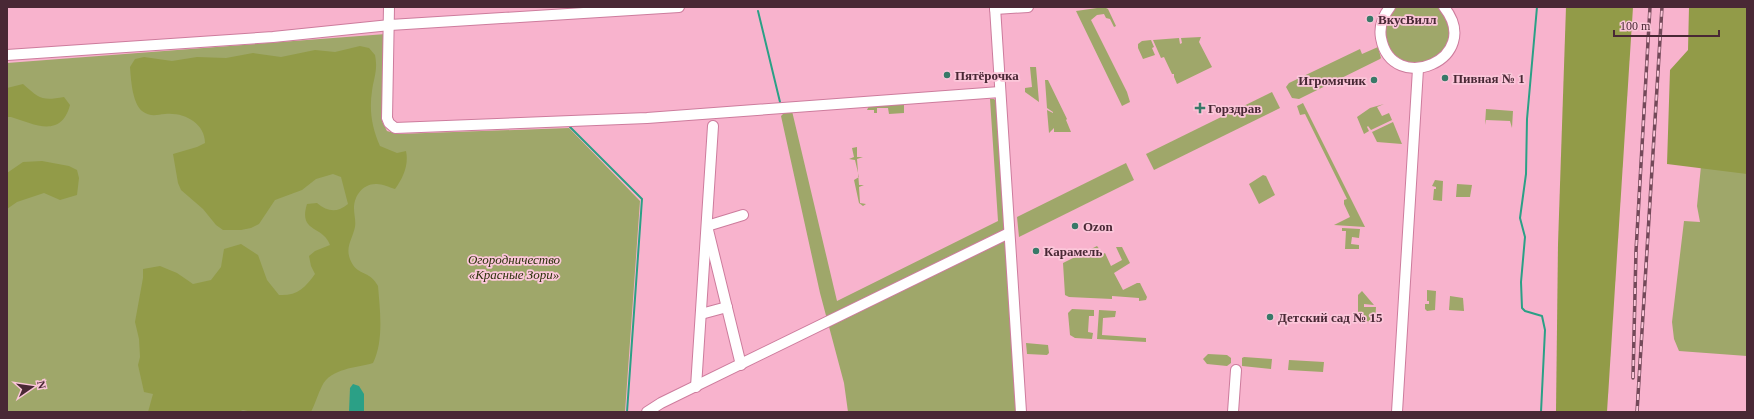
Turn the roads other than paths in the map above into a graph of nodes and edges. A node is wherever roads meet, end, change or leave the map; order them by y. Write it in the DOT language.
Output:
graph roads {
  1 [pos="389,7"];
  2 [pos="679,7"];
  3 [pos="1028,7"];
  4 [pos="1390,7"];
  5 [pos="1444,7"];
  6 [pos="995,8"];
  7 [pos="613,10"];
  8 [pos="390,25"];
  9 [pos="7,54"];
  10 [pos="1418,68"];
  11 [pos="1000,92"];
  12 [pos="713,126"];
  13 [pos="743,215"];
  14 [pos="706,226"];
  15 [pos="1009,233"];
  16 [pos="727,307"];
  17 [pos="701,314"];
  18 [pos="741,364"];
  19 [pos="1236,370"];
  20 [pos="696,387"];
  21 [pos="647,412"];
  22 [pos="1021,412"];
  23 [pos="1233,412"];
  24 [pos="1397,412"];
  1 -- 8 [label="street"];
  2 -- 7 [label="street"];
  3 -- 6 [label="street"];
  4 -- 10 [label="street"];
  5 -- 10 [label="street"];
  6 -- 11 [label="street"];
  7 -- 8 [label="street"];
  8 -- 9 [label="street"];
  8 -- 11 [label="street"];
  10 -- 24 [label="street"];
  11 -- 15 [label="street"];
  12 -- 14 [label="street"];
  13 -- 14 [label="street"];
  14 -- 16 [label="street"];
  14 -- 17 [label="street"];
  15 -- 18 [label="street"];
  15 -- 22 [label="street"];
  16 -- 17 [label="street"];
  16 -- 18 [label="street"];
  17 -- 20 [label="street"];
  18 -- 20 [label="street"];
  19 -- 23 [label="street"];
  20 -- 21 [label="street"];
}
